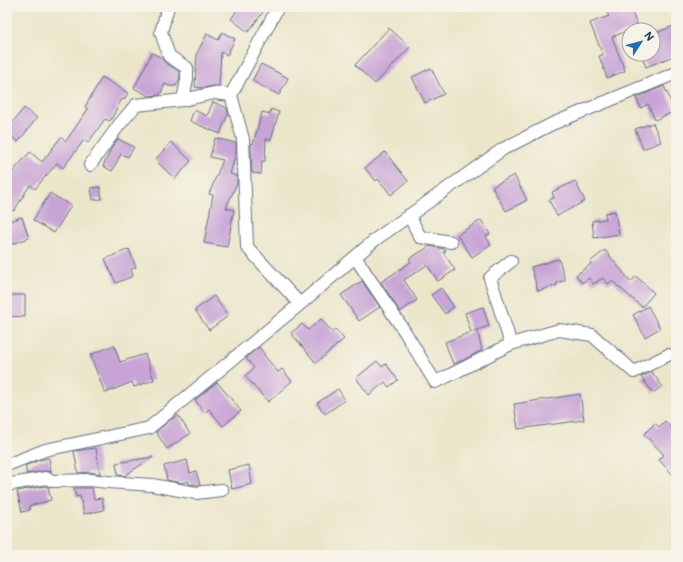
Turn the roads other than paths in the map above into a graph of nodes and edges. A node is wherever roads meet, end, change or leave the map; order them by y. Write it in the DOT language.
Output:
graph roads {
  1 [pos="168,7"];
  2 [pos="278,7"];
  3 [pos="676,73"];
  4 [pos="231,95"];
  5 [pos="183,100"];
  6 [pos="90,165"];
  7 [pos="409,215"];
  8 [pos="451,242"];
  9 [pos="355,257"];
  10 [pos="511,261"];
  11 [pos="300,304"];
  12 [pos="511,344"];
  13 [pos="668,355"];
  14 [pos="7,465"];
  15 [pos="7,484"];
  16 [pos="222,490"];
  1 -- 5 [label="street"];
  2 -- 4 [label="street"];
  3 -- 7 [label="street"];
  4 -- 5 [label="street"];
  4 -- 11 [label="street"];
  5 -- 6 [label="street"];
  7 -- 8 [label="street"];
  7 -- 9 [label="street"];
  9 -- 11 [label="street"];
  9 -- 12 [label="street"];
  10 -- 12 [label="street"];
  11 -- 14 [label="street"];
  12 -- 13 [label="street"];
  15 -- 16 [label="street"];
}
